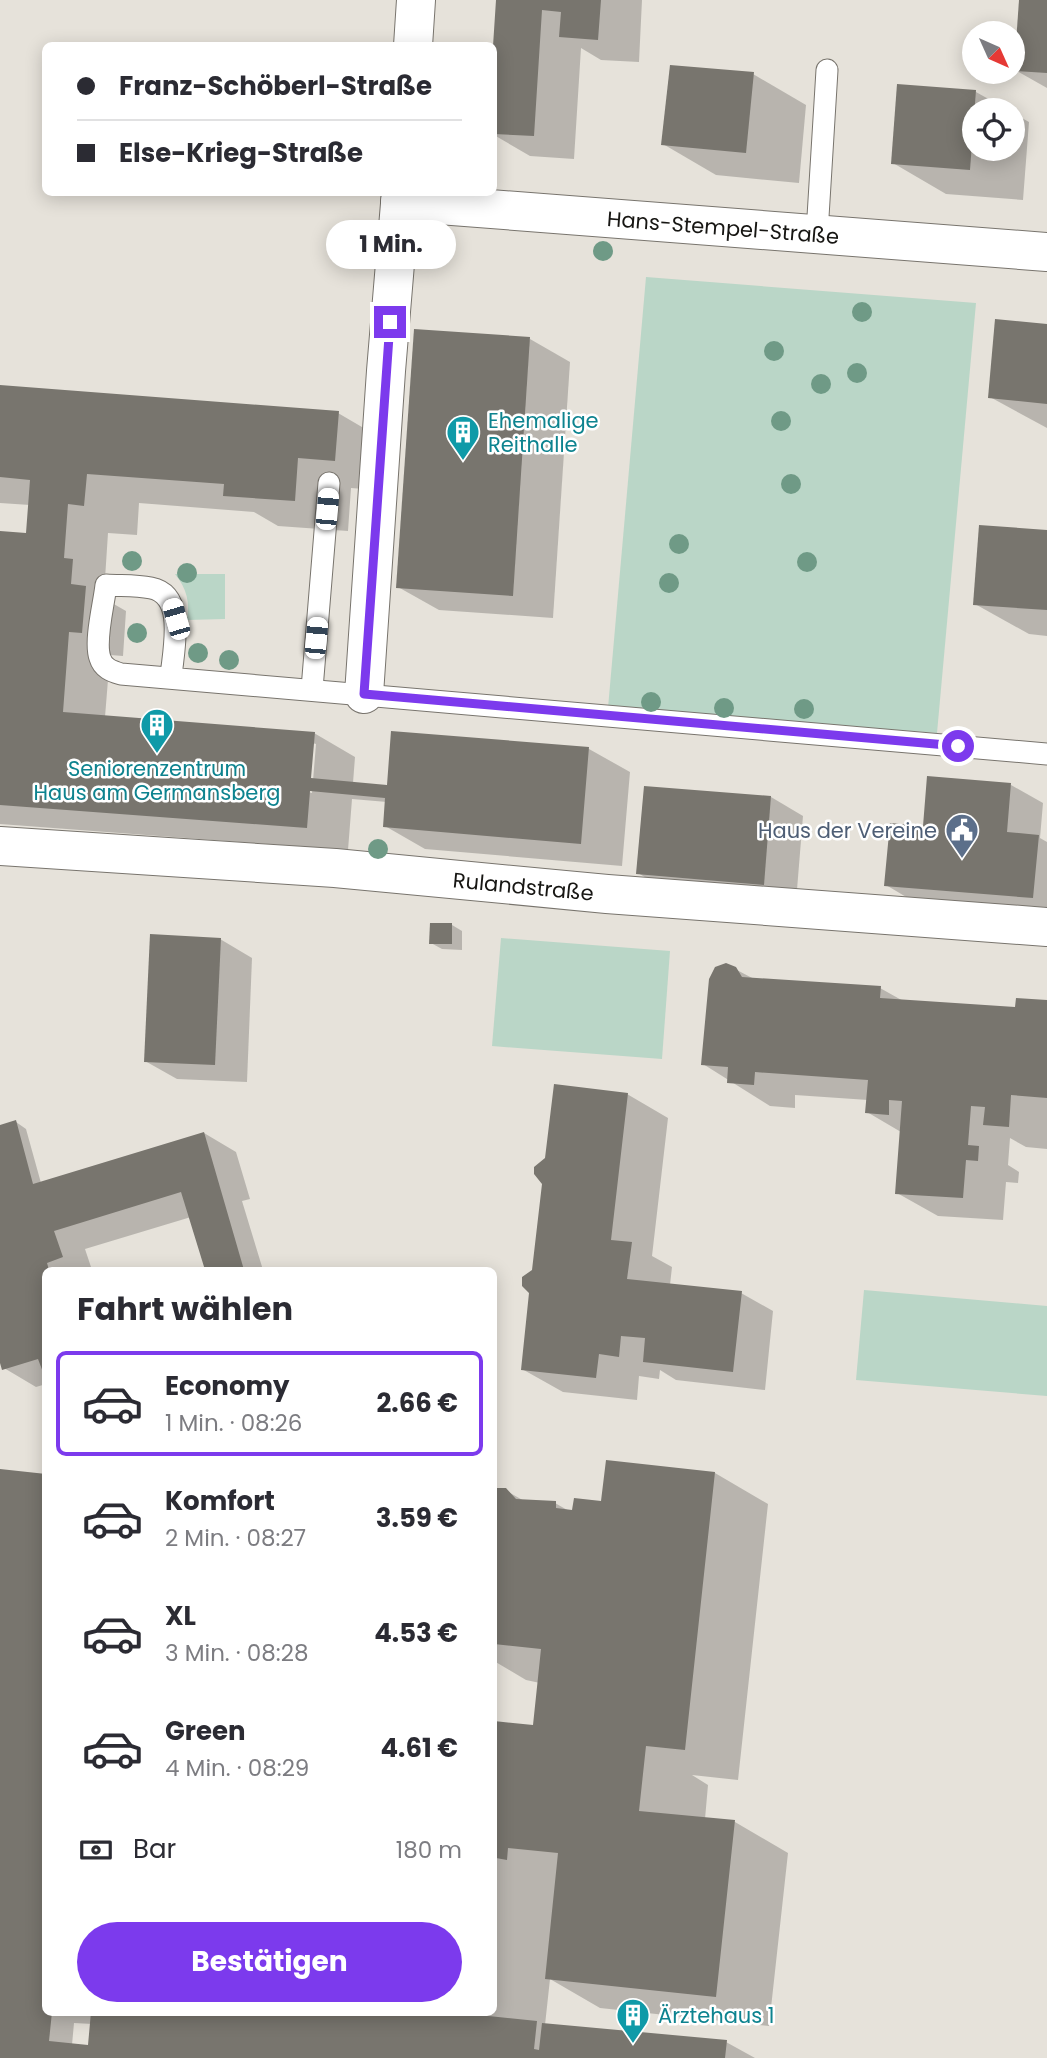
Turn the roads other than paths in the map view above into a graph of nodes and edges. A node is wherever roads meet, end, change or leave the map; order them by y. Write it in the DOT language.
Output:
graph roads {
  1 [pos="416,0"];
  2 [pos="413,42"];
  3 [pos="827,69"];
  4 [pos="400,197"];
  5 [pos="817,233"];
  6 [pos="1047,252"];
  7 [pos="329,482"];
  8 [pos="171,677"];
  9 [pos="312,689"];
  10 [pos="364,694"];
  11 [pos="1047,754"];
  12 [pos="0,846"];
  13 [pos="1047,927"];
  1 -- 2 [label="street"];
  3 -- 5 [label="lane"];
  4 -- 5 [label="street, Hans-Stempel-Straße"];
  4 -- 10 [label="street"];
  5 -- 6 [label="street, Hans-Stempel-Straße"];
  7 -- 9 [label="lane"];
  8 -- 8 [label="lane"];
  8 -- 9 [label="lane"];
  9 -- 10 [label="lane"];
  10 -- 11 [label="lane"];
  12 -- 13 [label="street, Rulandstraße"];
}
